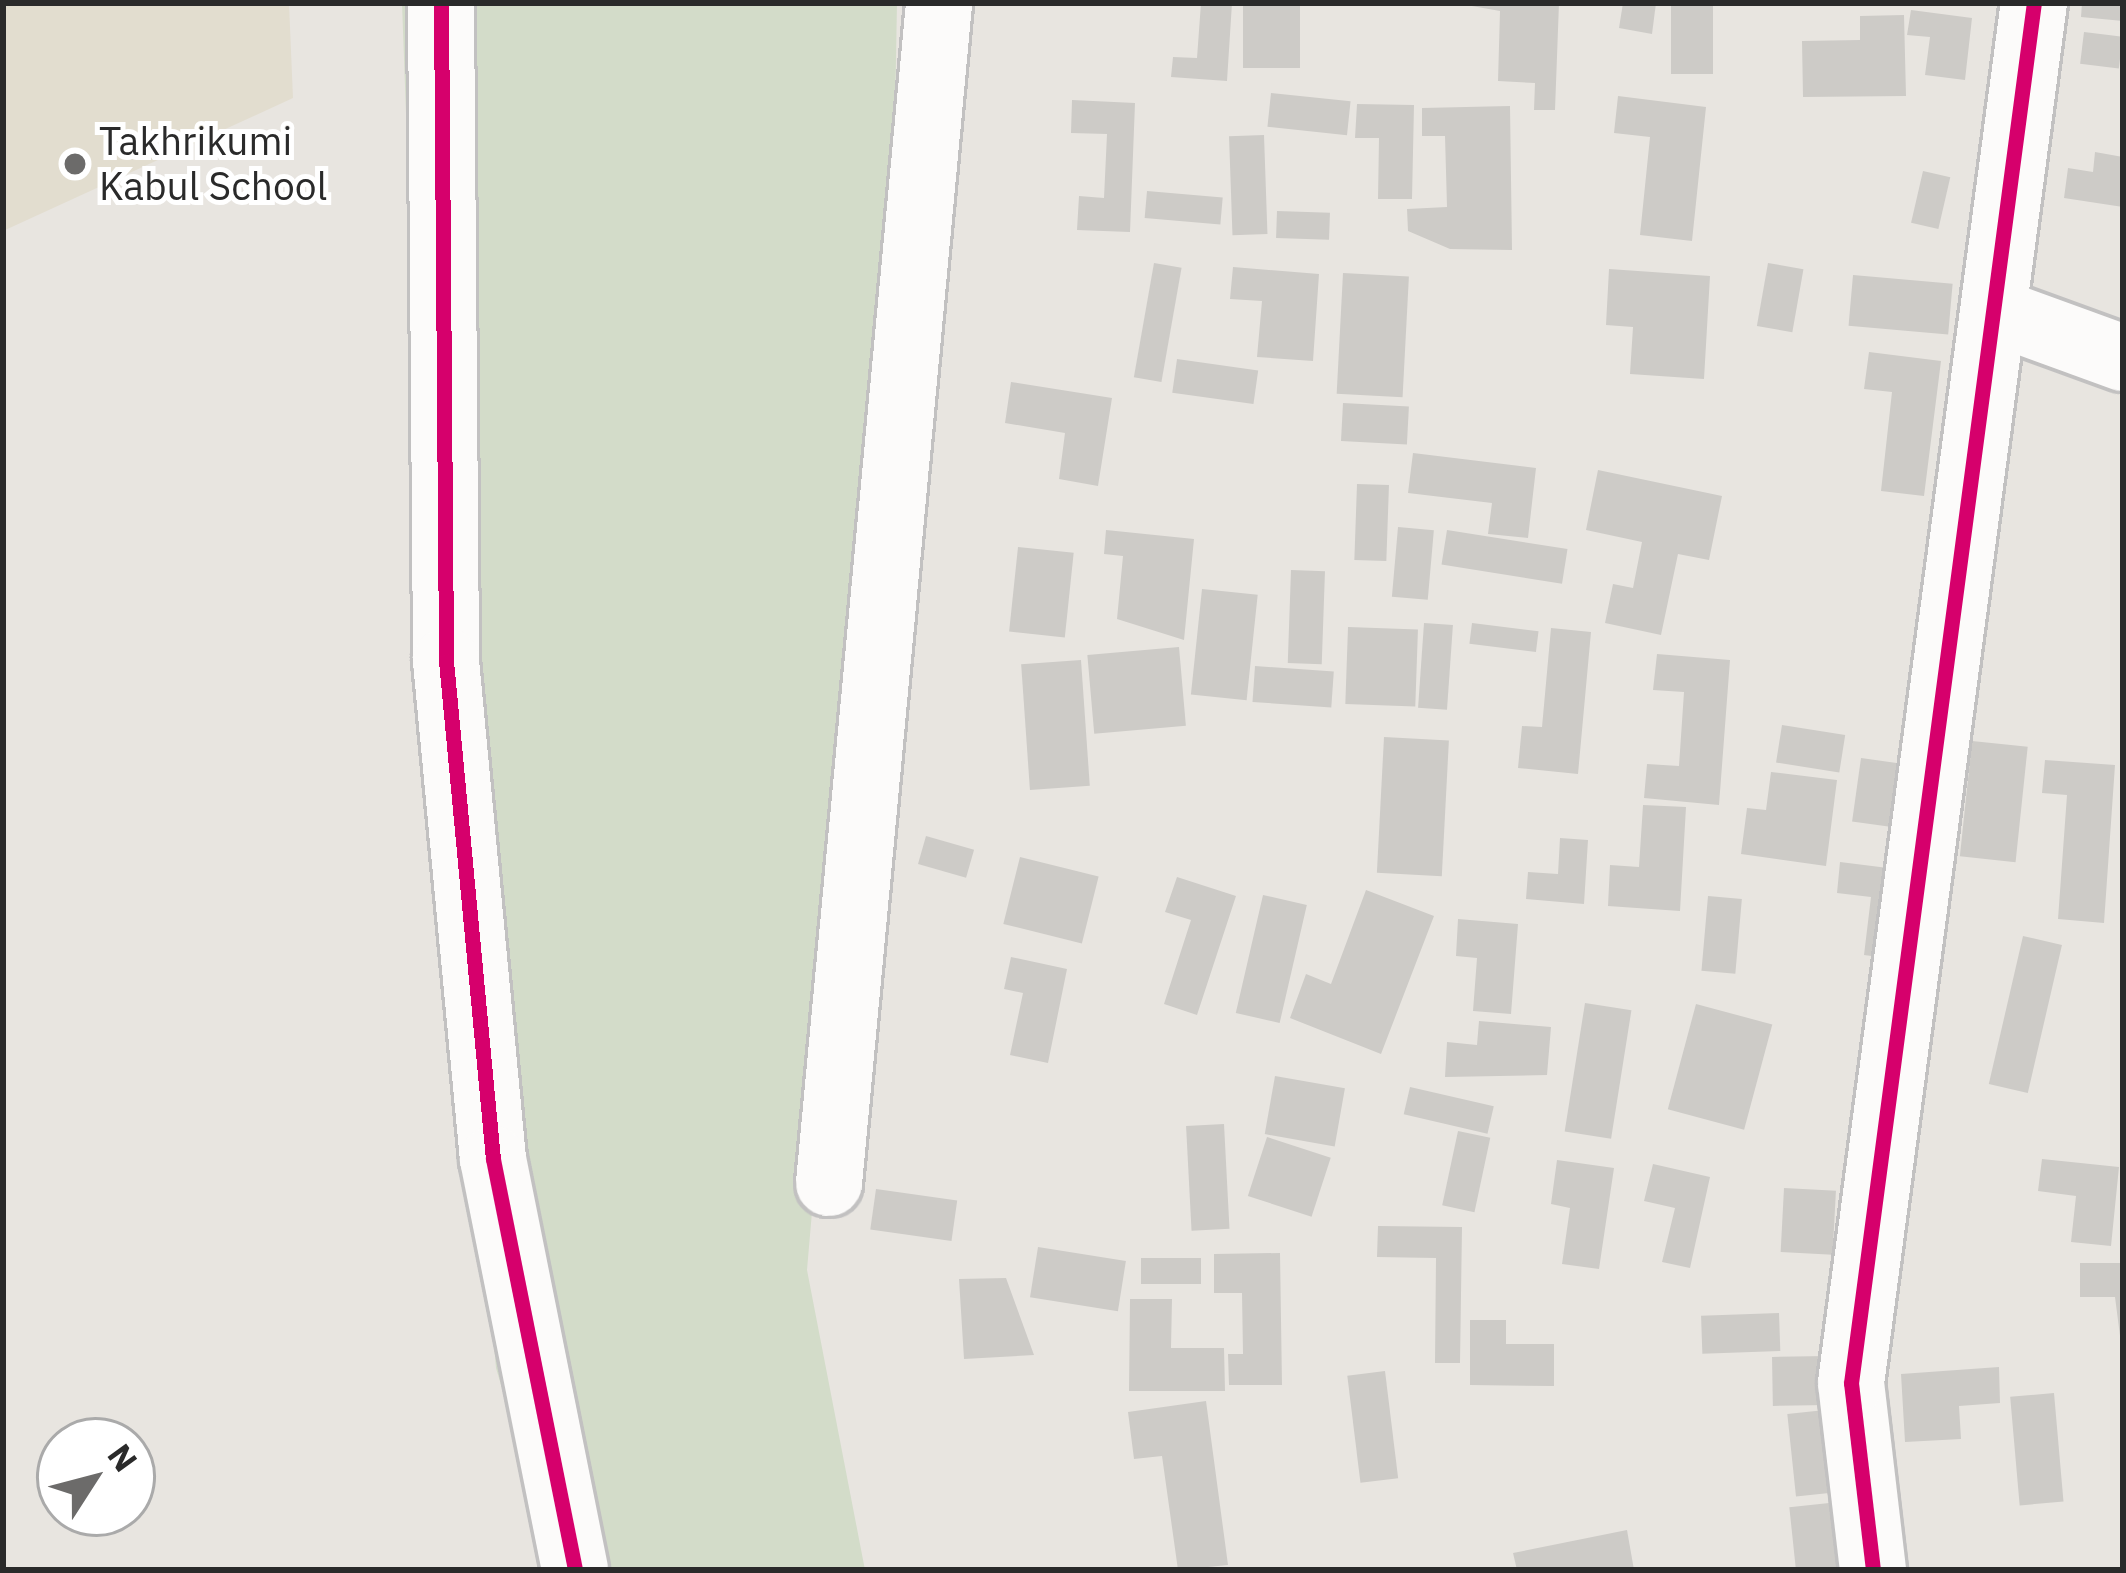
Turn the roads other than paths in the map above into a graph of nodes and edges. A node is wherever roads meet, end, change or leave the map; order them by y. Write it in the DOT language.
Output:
graph roads {
  1 [pos="441,3"];
  2 [pos="939,3"];
  3 [pos="2034,3"];
  4 [pos="1994,311"];
  5 [pos="2123,358"];
  6 [pos="829,1183"];
  7 [pos="575,1570"];
  8 [pos="1873,1570"];
  1 -- 7 [label="street"];
  2 -- 6 [label="street"];
  3 -- 4 [label="street"];
  4 -- 5 [label="street"];
  4 -- 8 [label="street"];
}
